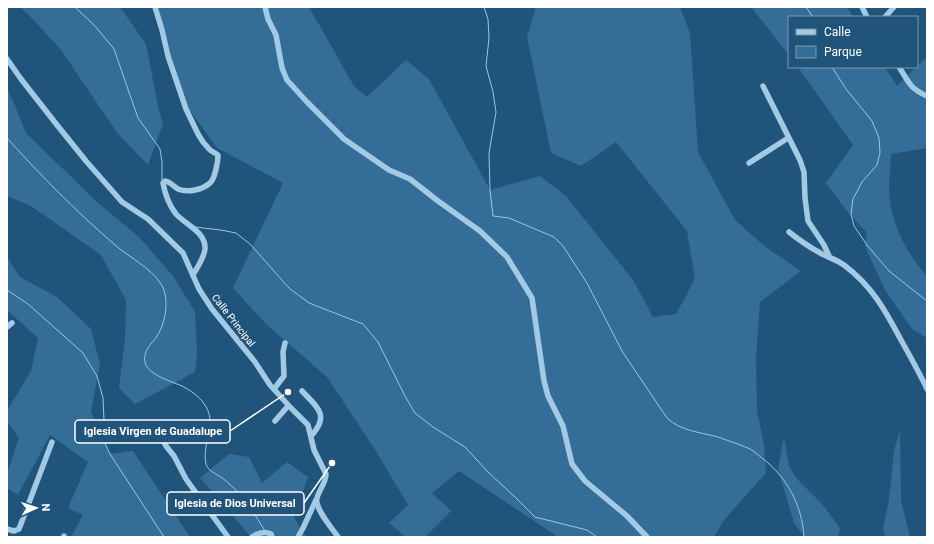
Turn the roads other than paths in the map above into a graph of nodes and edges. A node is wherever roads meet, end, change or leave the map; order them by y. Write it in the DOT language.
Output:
graph roads {
  1 [pos="155,7"];
  2 [pos="265,7"];
  3 [pos="862,7"];
  4 [pos="894,7"];
  5 [pos="866,16"];
  6 [pos="886,16"];
  7 [pos="7,59"];
  8 [pos="900,68"];
  9 [pos="763,86"];
  10 [pos="927,96"];
  11 [pos="788,138"];
  12 [pos="749,163"];
  13 [pos="789,232"];
  14 [pos="829,256"];
  15 [pos="193,275"];
  16 [pos="285,343"];
  17 [pos="274,389"];
  18 [pos="927,389"];
  19 [pos="302,391"];
  20 [pos="288,406"];
  21 [pos="276,421"];
  22 [pos="156,426"];
  23 [pos="311,436"];
  24 [pos="52,442"];
  25 [pos="317,498"];
  26 [pos="7,529"];
  27 [pos="228,537"];
  28 [pos="252,537"];
  29 [pos="272,537"];
  30 [pos="298,537"];
  31 [pos="338,537"];
  32 [pos="647,537"];
  1 -- 15 [label="street"];
  2 -- 32 [label="street"];
  3 -- 5 [label="street"];
  4 -- 6 [label="street"];
  7 -- 15 [label="street, Calle Principal"];
  8 -- 10 [label="street"];
  9 -- 11 [label="street"];
  11 -- 12 [label="street"];
  11 -- 14 [label="street"];
  13 -- 14 [label="street"];
  14 -- 18 [label="street"];
  15 -- 17 [label="street, Calle Principal"];
  16 -- 17 [label="street"];
  17 -- 20 [label="street, Calle Principal"];
  19 -- 23 [label="street"];
  20 -- 21 [label="street"];
  20 -- 23 [label="street, Calle Principal"];
  22 -- 27 [label="street"];
  23 -- 25 [label="street, Calle Principal"];
  24 -- 26 [label="street"];
  25 -- 30 [label="street, Calle Principal"];
  25 -- 31 [label="street"];
  28 -- 29 [label="street"];
}
